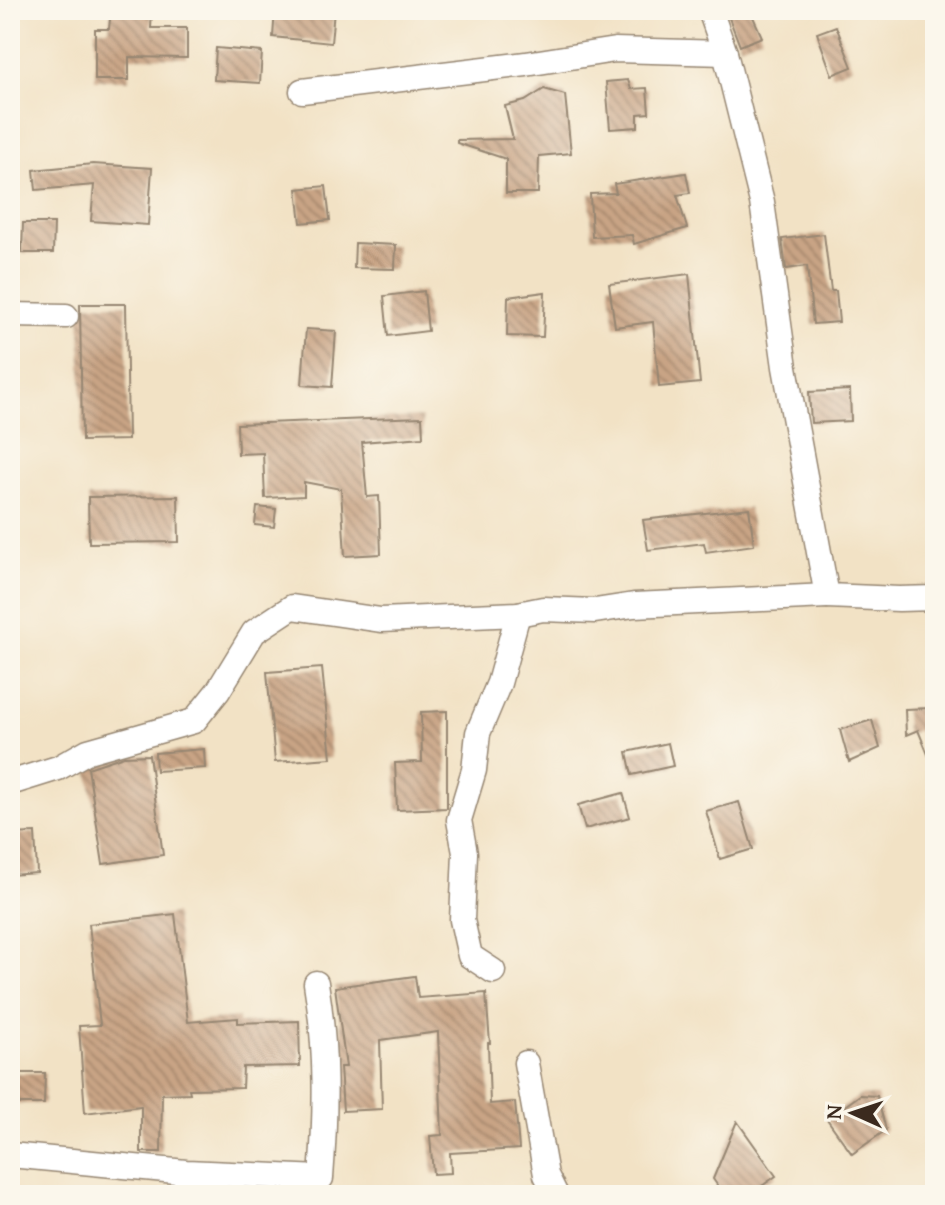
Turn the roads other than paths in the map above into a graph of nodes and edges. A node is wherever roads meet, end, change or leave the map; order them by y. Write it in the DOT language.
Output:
graph roads {
  1 [pos="710,10"];
  2 [pos="725,53"];
  3 [pos="302,91"];
  4 [pos="10,315"];
  5 [pos="66,316"];
  6 [pos="827,596"];
  7 [pos="935,598"];
  8 [pos="518,614"];
  9 [pos="10,783"];
  10 [pos="493,971"];
  11 [pos="316,983"];
  12 [pos="526,1063"];
  13 [pos="10,1155"];
  14 [pos="322,1187"];
  15 [pos="556,1195"];
  1 -- 2 [label="street"];
  2 -- 3 [label="street"];
  2 -- 6 [label="street"];
  4 -- 5 [label="street"];
  6 -- 7 [label="street"];
  6 -- 8 [label="street"];
  8 -- 9 [label="street"];
  8 -- 10 [label="street"];
  11 -- 14 [label="street"];
  12 -- 15 [label="street"];
  13 -- 14 [label="street"];
}
